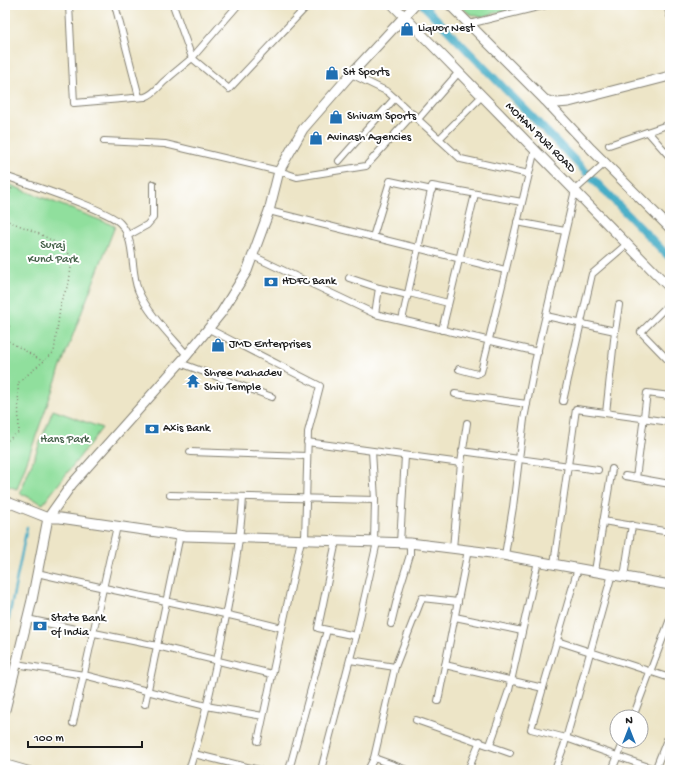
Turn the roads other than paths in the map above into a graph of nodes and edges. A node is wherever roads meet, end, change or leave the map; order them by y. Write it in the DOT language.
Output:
graph roads {
  1 [pos="69,5"];
  2 [pos="116,5"];
  3 [pos="173,5"];
  4 [pos="238,5"];
  5 [pos="393,5"];
  6 [pos="450,5"];
  7 [pos="546,5"];
  8 [pos="667,5"];
  9 [pos="306,6"];
  10 [pos="413,7"];
  11 [pos="670,16"];
  12 [pos="403,17"];
  13 [pos="469,24"];
  14 [pos="192,58"];
  15 [pos="459,72"];
  16 [pos="351,74"];
  17 [pos="670,76"];
  18 [pos="482,96"];
  19 [pos="140,97"];
  20 [pos="394,98"];
  21 [pos="545,100"];
  22 [pos="412,114"];
  23 [pos="418,119"];
  24 [pos="670,124"];
  25 [pos="648,132"];
  26 [pos="439,139"];
  27 [pos="104,141"];
  28 [pos="610,145"];
  29 [pos="535,150"];
  30 [pos="669,155"];
  31 [pos="339,161"];
  32 [pos="606,162"];
  33 [pos="279,171"];
  34 [pos="529,174"];
  35 [pos="5,176"];
  36 [pos="153,184"];
  37 [pos="432,190"];
  38 [pos="575,190"];
  39 [pos="475,194"];
  40 [pos="522,202"];
  41 [pos="269,211"];
  42 [pos="517,222"];
  43 [pos="670,228"];
  44 [pos="565,231"];
  45 [pos="128,236"];
  46 [pos="373,237"];
  47 [pos="628,244"];
  48 [pos="418,249"];
  49 [pos="253,256"];
  50 [pos="458,258"];
  51 [pos="505,270"];
  52 [pos="349,278"];
  53 [pos="379,288"];
  54 [pos="670,288"];
  55 [pos="408,294"];
  56 [pos="448,303"];
  57 [pos="670,303"];
  58 [pos="619,305"];
  59 [pos="375,314"];
  60 [pos="546,316"];
  61 [pos="402,320"];
  62 [pos="581,324"];
  63 [pos="209,328"];
  64 [pos="442,330"];
  65 [pos="616,331"];
  66 [pos="487,340"];
  67 [pos="538,352"];
  68 [pos="187,355"];
  69 [pos="670,362"];
  70 [pos="180,363"];
  71 [pos="459,369"];
  72 [pos="455,394"];
  73 [pos="670,396"];
  74 [pos="272,397"];
  75 [pos="563,401"];
  76 [pos="527,404"];
  77 [pos="606,413"];
  78 [pos="643,419"];
  79 [pos="670,422"];
  80 [pos="467,423"];
  81 [pos="307,442"];
  82 [pos="372,451"];
  83 [pos="462,451"];
  84 [pos="190,452"];
  85 [pos="307,456"];
  86 [pos="405,456"];
  87 [pos="518,458"];
  88 [pos="461,463"];
  89 [pos="568,466"];
  90 [pos="612,469"];
  91 [pos="598,470"];
  92 [pos="625,476"];
  93 [pos="636,478"];
  94 [pos="670,484"];
  95 [pos="170,495"];
  96 [pos="243,497"];
  97 [pos="306,499"];
  98 [pos="375,500"];
  99 [pos="5,501"];
  100 [pos="48,518"];
  101 [pos="603,521"];
  102 [pos="632,525"];
  103 [pos="117,526"];
  104 [pos="670,532"];
  105 [pos="180,535"];
  106 [pos="240,538"];
  107 [pos="303,540"];
  108 [pos="336,541"];
  109 [pos="376,542"];
  110 [pos="405,543"];
  111 [pos="453,548"];
  112 [pos="468,550"];
  113 [pos="505,555"];
  114 [pos="538,561"];
  115 [pos="554,564"];
  116 [pos="578,568"];
  117 [pos="595,571"];
  118 [pos="37,572"];
  119 [pos="612,574"];
  120 [pos="624,577"];
  121 [pos="670,584"];
  122 [pos="103,589"];
  123 [pos="167,602"];
  124 [pos="458,602"];
  125 [pos="227,614"];
  126 [pos="455,617"];
  127 [pos="27,619"];
  128 [pos="670,619"];
  129 [pos="391,624"];
  130 [pos="282,628"];
  131 [pos="327,630"];
  132 [pos="522,632"];
  133 [pos="93,634"];
  134 [pos="356,636"];
  135 [pos="557,641"];
  136 [pos="158,646"];
  137 [pos="590,652"];
  138 [pos="350,660"];
  139 [pos="217,662"];
  140 [pos="16,664"];
  141 [pos="445,665"];
  142 [pos="395,667"];
  143 [pos="650,671"];
  144 [pos="272,674"];
  145 [pos="84,675"];
  146 [pos="670,678"];
  147 [pos="511,681"];
  148 [pos="544,688"];
  149 [pos="148,690"];
  150 [pos="438,701"];
  151 [pos="145,704"];
  152 [pos="206,706"];
  153 [pos="636,709"];
  154 [pos="5,710"];
  155 [pos="263,716"];
  156 [pos="416,720"];
  157 [pos="73,723"];
  158 [pos="670,732"];
  159 [pos="566,738"];
  160 [pos="258,741"];
  161 [pos="480,741"];
  162 [pos="490,745"];
  163 [pos="620,749"];
  164 [pos="510,753"];
  165 [pos="194,754"];
  166 [pos="617,757"];
  167 [pos="374,758"];
  168 [pos="5,763"];
  169 [pos="29,770"];
  170 [pos="188,770"];
  171 [pos="259,770"];
  172 [pos="289,770"];
  173 [pos="321,770"];
  174 [pos="368,770"];
  175 [pos="407,770"];
  176 [pos="468,770"];
  177 [pos="555,770"];
  178 [pos="612,770"];
  179 [pos="656,770"];
  1 -- 19 [label="street"];
  2 -- 19 [label="street"];
  3 -- 14 [label="street"];
  4 -- 14 [label="street"];
  5 -- 12 [label="street, MOHAN PURI ROAD"];
  6 -- 13 [label="street"];
  7 -- 13 [label="street"];
  8 -- 11 [label="street"];
  9 -- 14 [label="street"];
  10 -- 12 [label="street"];
  12 -- 15 [label="street, MOHAN PURI ROAD"];
  12 -- 16 [label="street"];
  13 -- 21 [label="street"];
  14 -- 19 [label="street"];
  15 -- 18 [label="street, MOHAN PURI ROAD"];
  15 -- 23 [label="street"];
  16 -- 20 [label="street"];
  16 -- 33 [label="street"];
  17 -- 21 [label="street"];
  18 -- 26 [label="street"];
  18 -- 29 [label="street, MOHAN PURI ROAD"];
  20 -- 22 [label="street"];
  20 -- 31 [label="street"];
  21 -- 32 [label="street"];
  22 -- 23 [label="street"];
  22 -- 33 [label="street"];
  23 -- 26 [label="street"];
  24 -- 25 [label="street"];
  25 -- 28 [label="street"];
  25 -- 30 [label="street"];
  26 -- 34 [label="street"];
  27 -- 33 [label="street"];
  29 -- 34 [label="street"];
  29 -- 38 [label="street, MOHAN PURI ROAD"];
  32 -- 38 [label="street"];
  32 -- 43 [label="street"];
  33 -- 41 [label="street"];
  34 -- 40 [label="street"];
  35 -- 45 [label="street"];
  36 -- 45 [label="street"];
  37 -- 39 [label="street"];
  37 -- 46 [label="street"];
  37 -- 48 [label="street"];
  38 -- 44 [label="street"];
  38 -- 47 [label="street, MOHAN PURI ROAD"];
  39 -- 40 [label="street"];
  39 -- 50 [label="street"];
  40 -- 42 [label="street"];
  41 -- 46 [label="street"];
  41 -- 49 [label="street"];
  42 -- 44 [label="street"];
  42 -- 51 [label="street"];
  44 -- 60 [label="street"];
  45 -- 68 [label="street"];
  46 -- 48 [label="street"];
  47 -- 54 [label="street, MOHAN PURI ROAD"];
  47 -- 62 [label="street"];
  48 -- 50 [label="street"];
  48 -- 55 [label="street"];
  49 -- 59 [label="street"];
  49 -- 63 [label="street"];
  50 -- 51 [label="street"];
  50 -- 56 [label="street"];
  51 -- 66 [label="street"];
  52 -- 53 [label="street"];
  53 -- 55 [label="street"];
  53 -- 59 [label="street"];
  55 -- 56 [label="street"];
  55 -- 61 [label="street"];
  56 -- 64 [label="street"];
  57 -- 69 [label="street"];
  58 -- 65 [label="street"];
  59 -- 61 [label="street"];
  60 -- 62 [label="street"];
  60 -- 67 [label="street"];
  61 -- 64 [label="street"];
  62 -- 65 [label="street"];
  62 -- 75 [label="street"];
  63 -- 68 [label="street"];
  63 -- 81 [label="street"];
  64 -- 66 [label="street"];
  65 -- 77 [label="street"];
  66 -- 67 [label="street"];
  66 -- 71 [label="street"];
  67 -- 76 [label="street"];
  68 -- 70 [label="street"];
  70 -- 74 [label="street"];
  70 -- 100 [label="street"];
  72 -- 76 [label="street"];
  73 -- 78 [label="street"];
  76 -- 87 [label="street"];
  77 -- 78 [label="street"];
  77 -- 89 [label="street"];
  78 -- 79 [label="street"];
  78 -- 93 [label="street"];
  80 -- 83 [label="street"];
  81 -- 82 [label="street"];
  81 -- 85 [label="street"];
  82 -- 86 [label="street"];
  82 -- 98 [label="street"];
  83 -- 87 [label="street"];
  83 -- 88 [label="street"];
  84 -- 85 [label="street"];
  85 -- 97 [label="street"];
  86 -- 88 [label="street"];
  86 -- 110 [label="street"];
  87 -- 89 [label="street"];
  87 -- 113 [label="street"];
  88 -- 111 [label="street"];
  89 -- 91 [label="street"];
  89 -- 115 [label="street"];
  90 -- 101 [label="street"];
  92 -- 93 [label="street"];
  93 -- 94 [label="street"];
  95 -- 96 [label="street"];
  96 -- 97 [label="street"];
  96 -- 106 [label="street"];
  97 -- 98 [label="street"];
  97 -- 107 [label="street"];
  98 -- 109 [label="street"];
  99 -- 100 [label="street"];
  100 -- 103 [label="street"];
  100 -- 118 [label="street"];
  101 -- 102 [label="street"];
  101 -- 117 [label="street"];
  102 -- 104 [label="street"];
  102 -- 120 [label="street"];
  103 -- 105 [label="street"];
  103 -- 122 [label="street"];
  105 -- 106 [label="street"];
  105 -- 123 [label="street"];
  106 -- 107 [label="street"];
  106 -- 125 [label="street"];
  107 -- 108 [label="street"];
  107 -- 130 [label="street"];
  108 -- 109 [label="street"];
  108 -- 131 [label="street"];
  109 -- 110 [label="street"];
  109 -- 134 [label="street"];
  110 -- 111 [label="street"];
  110 -- 129 [label="street"];
  111 -- 112 [label="street"];
  112 -- 113 [label="street"];
  112 -- 124 [label="street"];
  113 -- 114 [label="street"];
  114 -- 115 [label="street"];
  114 -- 132 [label="street"];
  115 -- 116 [label="street"];
  116 -- 117 [label="street"];
  116 -- 135 [label="street"];
  117 -- 119 [label="street"];
  118 -- 122 [label="street"];
  118 -- 127 [label="street"];
  119 -- 120 [label="street"];
  119 -- 137 [label="street"];
  120 -- 121 [label="street"];
  122 -- 123 [label="street"];
  122 -- 133 [label="street"];
  123 -- 125 [label="street"];
  123 -- 136 [label="street"];
  124 -- 126 [label="street"];
  124 -- 142 [label="street"];
  125 -- 130 [label="street"];
  125 -- 139 [label="street"];
  126 -- 132 [label="street"];
  126 -- 141 [label="street"];
  127 -- 133 [label="street"];
  127 -- 140 [label="street"];
  128 -- 143 [label="street"];
  130 -- 144 [label="street"];
  131 -- 134 [label="street"];
  131 -- 172 [label="street"];
  132 -- 147 [label="street"];
  133 -- 136 [label="street"];
  133 -- 145 [label="street"];
  134 -- 138 [label="street"];
  135 -- 137 [label="street"];
  135 -- 148 [label="street"];
  136 -- 139 [label="street"];
  136 -- 149 [label="street"];
  137 -- 143 [label="street"];
  137 -- 159 [label="street"];
  138 -- 142 [label="street"];
  138 -- 173 [label="street"];
  139 -- 144 [label="street"];
  139 -- 152 [label="street"];
  140 -- 145 [label="street"];
  140 -- 154 [label="street"];
  141 -- 147 [label="street"];
  141 -- 150 [label="street"];
  142 -- 167 [label="street"];
  143 -- 146 [label="street"];
  143 -- 153 [label="street"];
  144 -- 155 [label="street"];
  145 -- 149 [label="street"];
  145 -- 157 [label="street"];
  147 -- 148 [label="street"];
  147 -- 162 [label="street"];
  148 -- 159 [label="street"];
  149 -- 151 [label="street"];
  149 -- 152 [label="street"];
  152 -- 155 [label="street"];
  152 -- 165 [label="street"];
  155 -- 160 [label="street"];
  156 -- 161 [label="street"];
  158 -- 179 [label="street"];
  159 -- 166 [label="street"];
  159 -- 177 [label="street"];
  161 -- 162 [label="street"];
  161 -- 176 [label="street"];
  162 -- 164 [label="street"];
  163 -- 166 [label="street"];
  165 -- 170 [label="street"];
  165 -- 171 [label="street"];
  166 -- 178 [label="street"];
  166 -- 179 [label="street"];
  167 -- 174 [label="street"];
  167 -- 175 [label="street"];
  168 -- 169 [label="street"];
}
